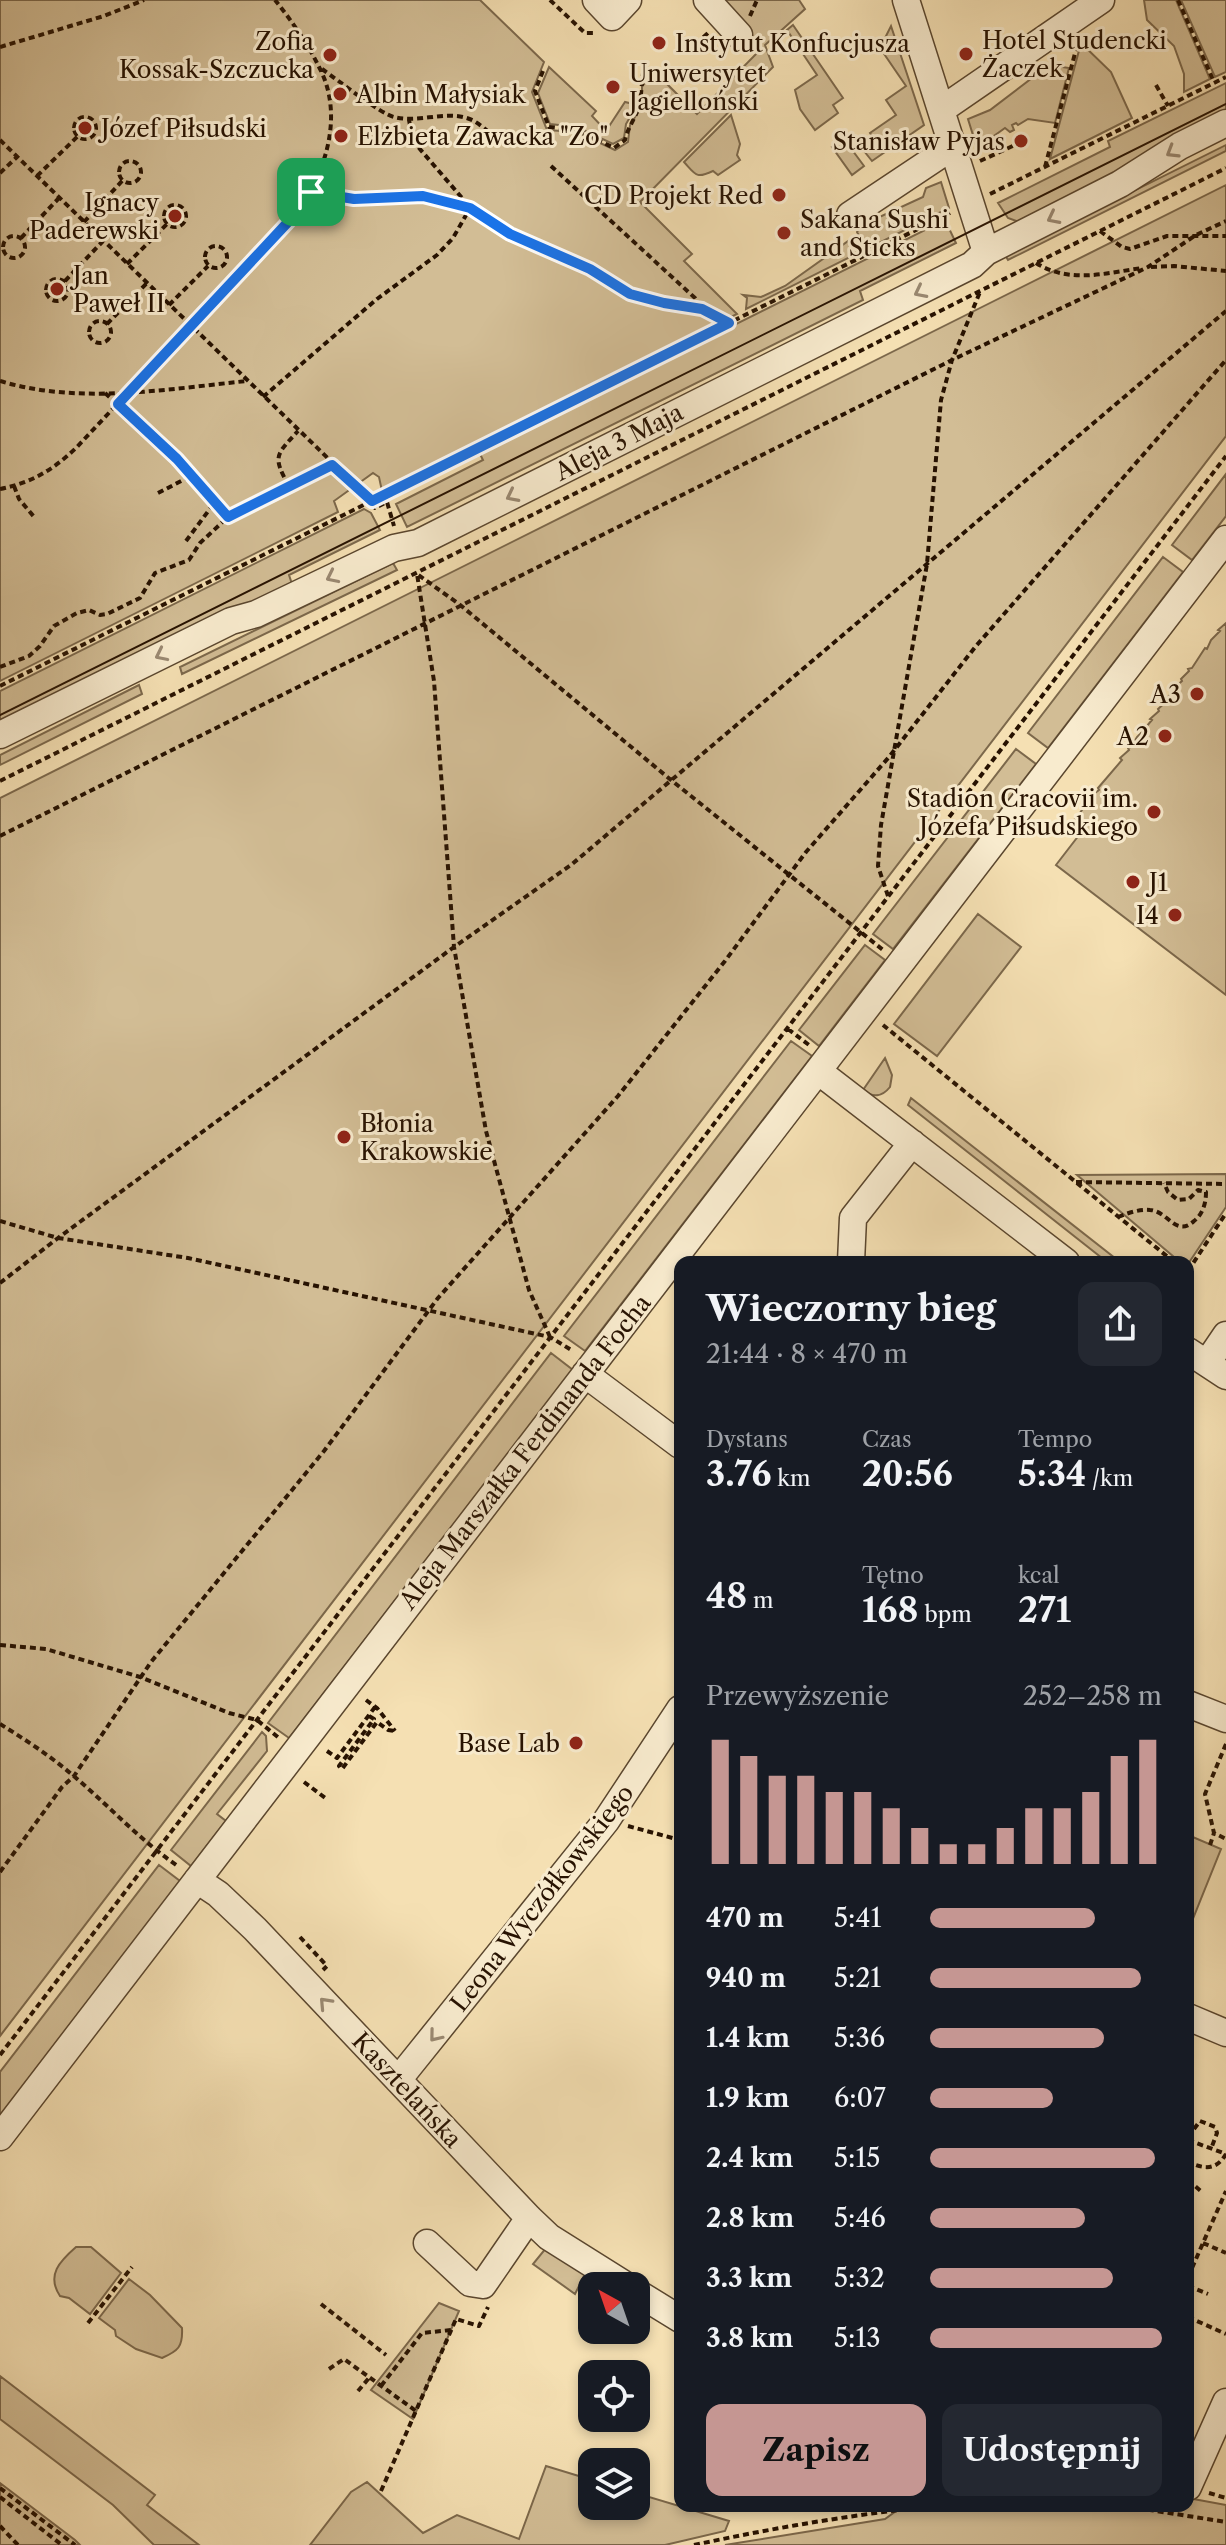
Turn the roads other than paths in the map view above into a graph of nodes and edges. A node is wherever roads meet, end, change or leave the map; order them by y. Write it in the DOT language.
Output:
graph roads {
  1 [pos="596,0"];
  2 [pos="628,0"];
  3 [pos="707,0"];
  4 [pos="906,0"];
  5 [pos="1101,0"];
  6 [pos="739,35"];
  7 [pos="941,110"];
  8 [pos="1226,123"];
  9 [pos="952,147"];
  10 [pos="852,225"];
  11 [pos="986,252"];
  12 [pos="1226,539"];
  13 [pos="0,735"];
  14 [pos="818,1071"];
  15 [pos="912,1143"];
  16 [pos="851,1253"];
  17 [pos="1058,1256"];
  18 [pos="1226,1335"];
  19 [pos="1207,1363"];
  20 [pos="584,1366"];
  21 [pos="674,1440"];
  22 [pos="1194,1706"];
  23 [pos="674,1718"];
  24 [pos="1226,1719"];
  25 [pos="197,1880"];
  26 [pos="1194,2020"];
  27 [pos="1226,2033"];
  28 [pos="398,2080"];
  29 [pos="0,2137"];
  30 [pos="529,2218"];
  31 [pos="427,2243"];
  32 [pos="605,2272"];
  33 [pos="650,2301"];
  34 [pos="674,2315"];
  35 [pos="1226,2402"];
  36 [pos="1194,2474"];
  1 -- 2 [label="street"];
  3 -- 6 [label="street"];
  4 -- 7 [label="street"];
  5 -- 7 [label="street"];
  7 -- 9 [label="street"];
  8 -- 11 [label="street, Aleja 3 Maja, one-way"];
  9 -- 10 [label="street"];
  9 -- 11 [label="street"];
  11 -- 13 [label="street, Aleja 3 Maja, one-way"];
  12 -- 14 [label="street, Aleja Marszałka Ferdinanda Focha"];
  14 -- 15 [label="street"];
  14 -- 20 [label="street, Aleja Marszałka Ferdinanda Focha"];
  15 -- 16 [label="street"];
  15 -- 17 [label="street"];
  18 -- 19 [label="street"];
  20 -- 21 [label="street"];
  20 -- 25 [label="street, Aleja Marszałka Ferdinanda Focha"];
  22 -- 24 [label="street"];
  23 -- 28 [label="street, Leona Wyczółkowskiego, one-way"];
  28 -- 25 [label="street, Kasztelańska, one-way"];
  25 -- 29 [label="street, Aleja Marszałka Ferdinanda Focha"];
  26 -- 27 [label="street"];
  28 -- 30 [label="street, Kasztelańska"];
  30 -- 31 [label="street"];
  30 -- 32 [label="street, Kasztelańska"];
  33 -- 34 [label="street"];
  35 -- 36 [label="street"];
}
